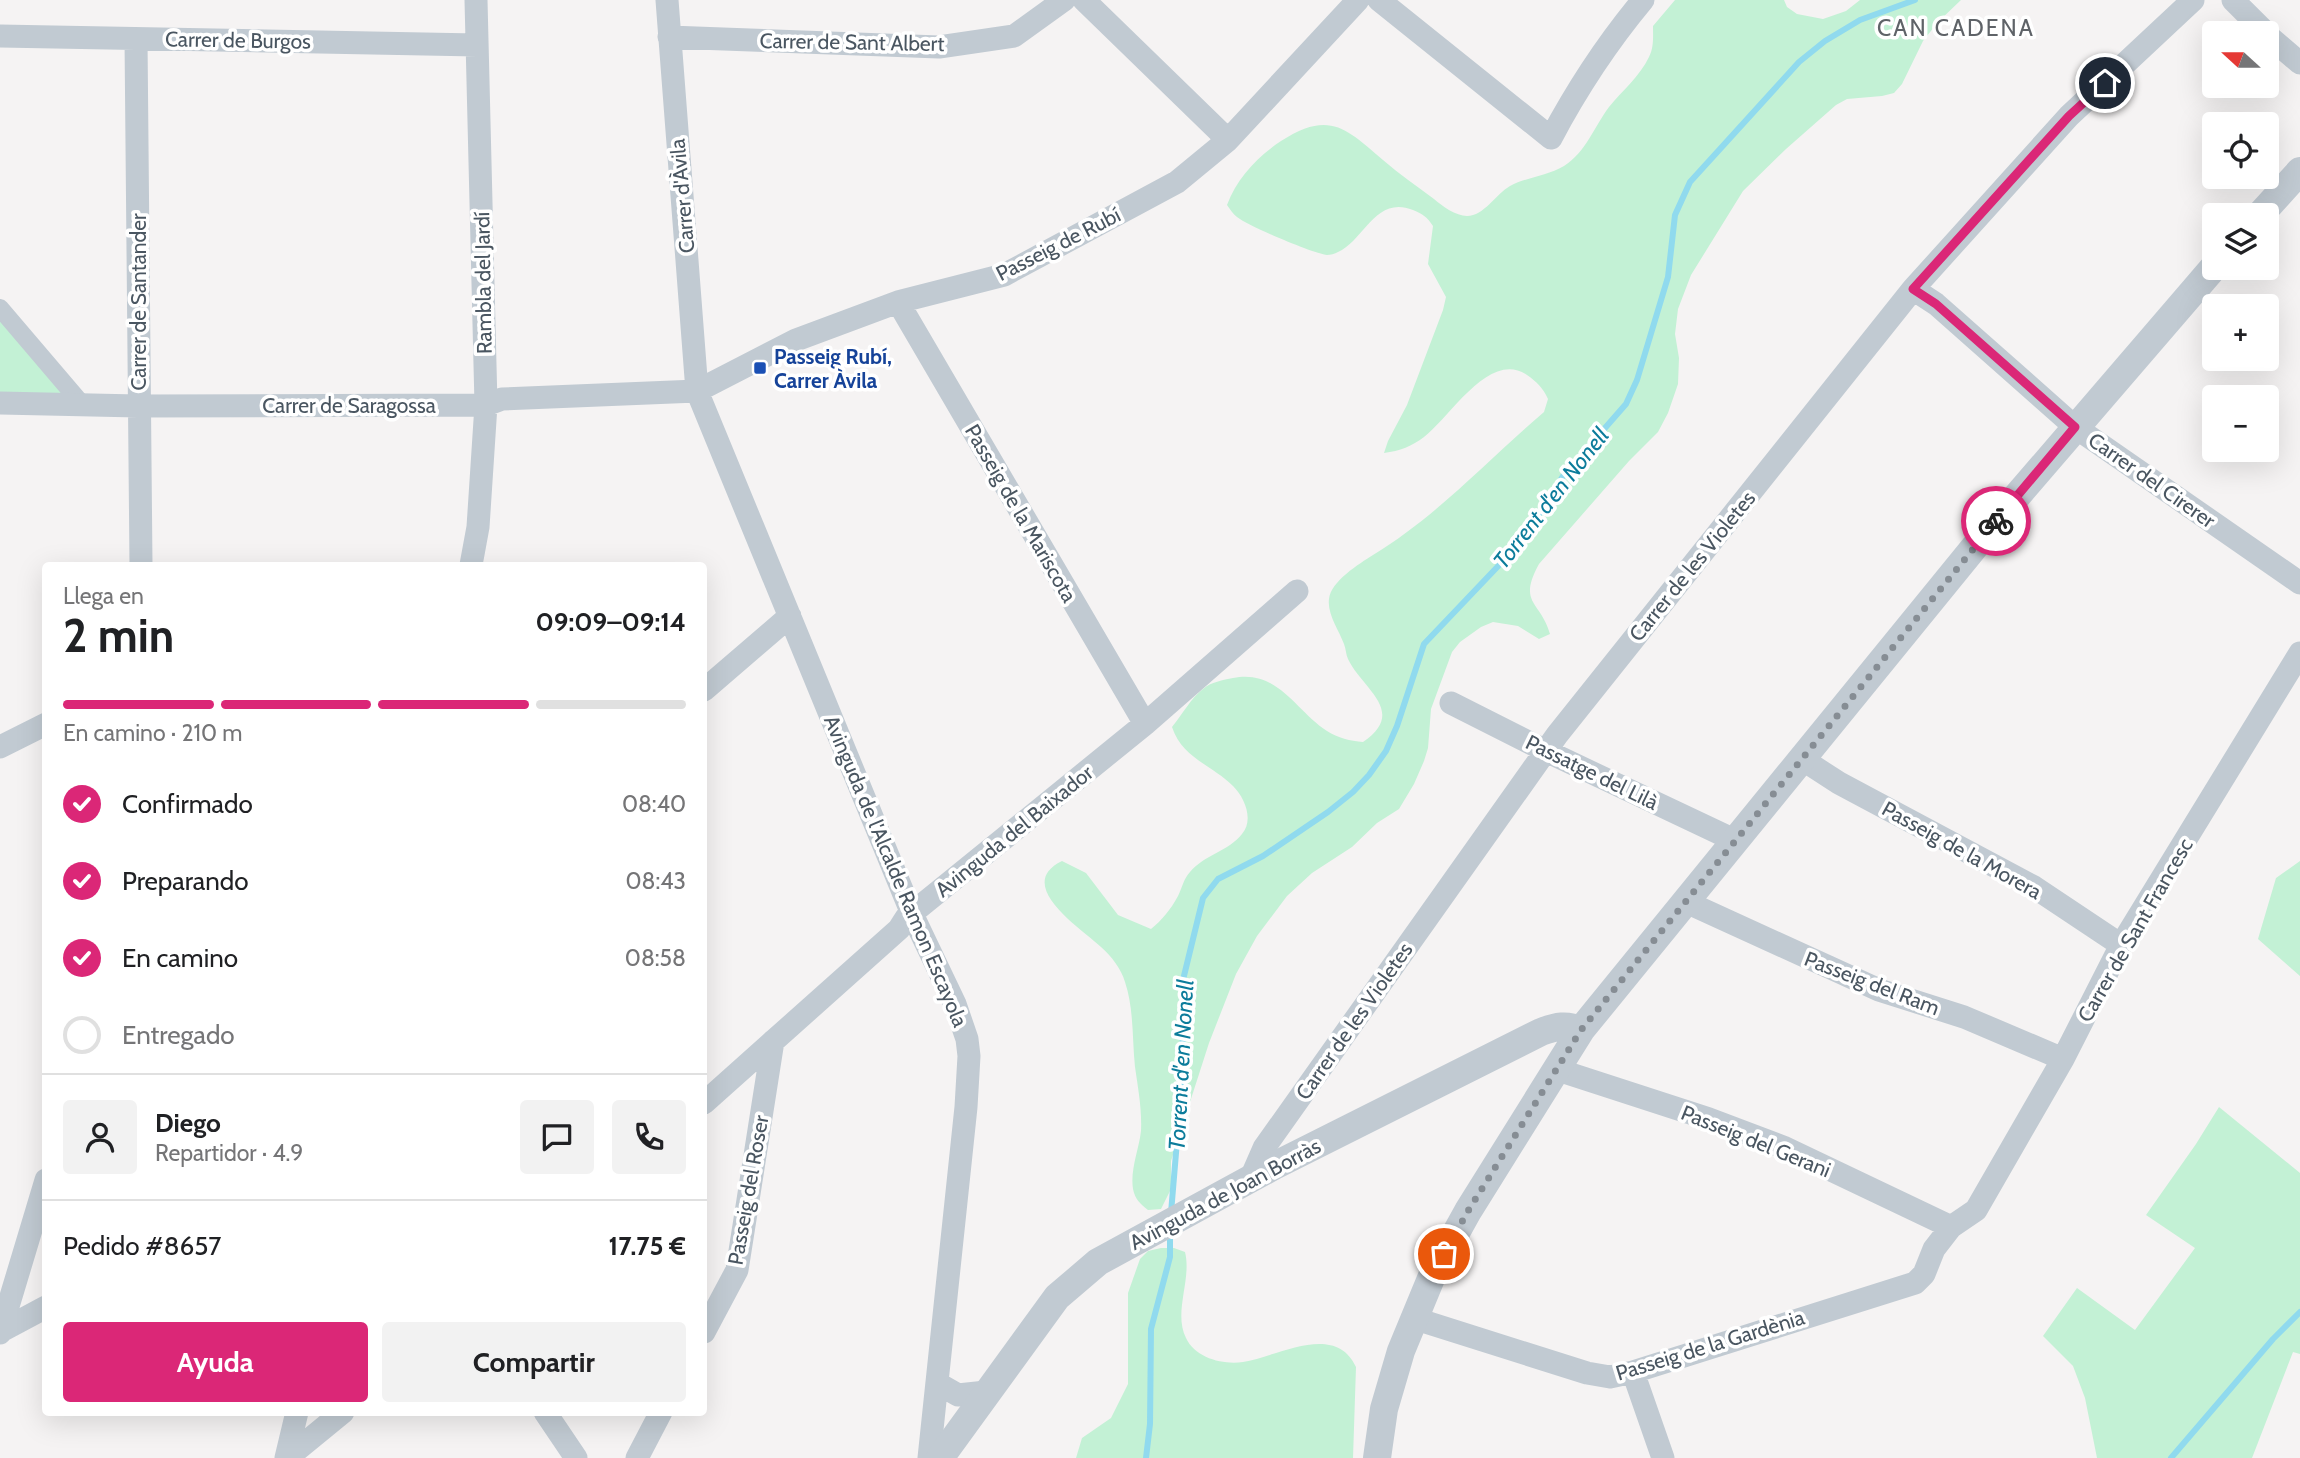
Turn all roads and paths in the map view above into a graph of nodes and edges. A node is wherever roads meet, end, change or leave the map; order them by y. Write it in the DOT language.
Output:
graph roads {
  1 [pos="476,0"];
  2 [pos="667,0"];
  3 [pos="1064,0"];
  4 [pos="1084,0"];
  5 [pos="1358,0"];
  6 [pos="1380,0"];
  7 [pos="1643,0"];
  8 [pos="2193,0"];
  9 [pos="2233,0"];
  10 [pos="2254,21"];
  11 [pos="0,36"];
  12 [pos="669,37"];
  13 [pos="136,38"];
  14 [pos="2279,44"];
  15 [pos="477,45"];
  16 [pos="2300,63"];
  17 [pos="1228,140"];
  18 [pos="2300,171"];
  19 [pos="2271,203"];
  20 [pos="2203,280"];
  21 [pos="1913,289"];
  22 [pos="898,302"];
  23 [pos="0,308"];
  24 [pos="697,391"];
  25 [pos="0,403"];
  26 [pos="80,403"];
  27 [pos="486,405"];
  28 [pos="138,406"];
  29 [pos="2075,427"];
  30 [pos="141,562"];
  31 [pos="472,562"];
  32 [pos="2300,583"];
  33 [pos="1297,591"];
  34 [pos="790,617"];
  35 [pos="2300,653"];
  36 [pos="707,687"];
  37 [pos="1451,703"];
  38 [pos="1145,724"];
  39 [pos="42,726"];
  40 [pos="0,747"];
  41 [pos="1546,751"];
  42 [pos="1802,759"];
  43 [pos="1734,840"];
  44 [pos="1684,901"];
  45 [pos="912,914"];
  46 [pos="2121,945"];
  47 [pos="1581,1030"];
  48 [pos="773,1041"];
  49 [pos="2063,1059"];
  50 [pos="1555,1069"];
  51 [pos="707,1100"];
  52 [pos="1250,1180"];
  53 [pos="42,1193"];
  54 [pos="1951,1227"];
  55 [pos="42,1309"];
  56 [pos="1413,1318"];
  57 [pos="707,1326"];
  58 [pos="0,1332"];
  59 [pos="1633,1373"];
  60 [pos="937,1383"];
  61 [pos="986,1392"];
  62 [pos="296,1416"];
  63 [pos="338,1416"];
  64 [pos="548,1416"];
  65 [pos="659,1416"];
  66 [pos="287,1458"];
  67 [pos="576,1458"];
  68 [pos="637,1458"];
  69 [pos="929,1458"];
  70 [pos="940,1458"];
  71 [pos="1377,1458"];
  72 [pos="1663,1458"];
  1 -- 15 [label="street, Rambla del Jardí"];
  2 -- 12 [label="street, Carrer d'Àvila"];
  3 -- 12 [label="street, Carrer de Sant Albert"];
  4 -- 17 [label="street"];
  5 -- 17 [label="street, Passeig de Rubí"];
  6 -- 7 [label="street"];
  8 -- 21 [label="street, Carrer de les Violetes"];
  9 -- 10 [label="street"];
  11 -- 13 [label="street, Carrer de Burgos"];
  12 -- 24 [label="street, Carrer d'Àvila"];
  13 -- 15 [label="street, Carrer de Burgos"];
  13 -- 28 [label="street, Carrer de Santander"];
  14 -- 16 [label="street"];
  15 -- 27 [label="street, Rambla del Jardí"];
  17 -- 22 [label="street, Passeig de Rubí"];
  18 -- 19 [label="street"];
  20 -- 29 [label="street"];
  21 -- 29 [label="street, Carrer del Cirerer"];
  21 -- 41 [label="street, Carrer de les Violetes"];
  22 -- 24 [label="street, Passeig de Rubí"];
  22 -- 38 [label="street, Passeig de la Mariscota"];
  23 -- 26 [label="street"];
  24 -- 27 [label="street, Carrer de Saragossa"];
  24 -- 34 [label="street, Avinguda de l'Alcalde Ramon Escayola"];
  25 -- 26 [label="street, Carrer de Saragossa"];
  26 -- 28 [label="street, Carrer de Saragossa"];
  27 -- 28 [label="street, Carrer de Saragossa"];
  27 -- 31 [label="street, Rambla del Jardí"];
  28 -- 30 [label="street, Carrer de Santander"];
  29 -- 32 [label="street, Carrer del Cirerer"];
  29 -- 42 [label="street"];
  33 -- 38 [label="street, Avinguda del Baixador"];
  34 -- 36 [label="street"];
  34 -- 45 [label="street, Avinguda de l'Alcalde Ramon Escayola"];
  35 -- 46 [label="street, Carrer de Sant Francesc"];
  37 -- 41 [label="street, Passatge del Lilà"];
  38 -- 45 [label="street, Avinguda del Baixador"];
  39 -- 40 [label="street"];
  41 -- 43 [label="street, Passatge del Lilà"];
  41 -- 52 [label="street, Carrer de les Violetes"];
  42 -- 43 [label="street"];
  42 -- 46 [label="street, Passeig de la Morera"];
  43 -- 44 [label="street"];
  44 -- 47 [label="street"];
  44 -- 49 [label="street, Passeig del Ram"];
  45 -- 48 [label="street, Avinguda del Baixador"];
  45 -- 60 [label="street, Avinguda de l'Alcalde Ramon Escayola"];
  46 -- 49 [label="street, Carrer de Sant Francesc"];
  47 -- 50 [label="street"];
  47 -- 52 [label="street, Avinguda de Joan Borràs"];
  48 -- 51 [label="street, Avinguda del Baixador"];
  48 -- 57 [label="street, Passeig del Roser"];
  49 -- 54 [label="street, Carrer de Sant Francesc"];
  50 -- 54 [label="street, Passeig del Gerani"];
  50 -- 56 [label="street"];
  52 -- 61 [label="street, Avinguda de Joan Borràs"];
  53 -- 58 [label="street"];
  54 -- 59 [label="street, Passeig de la Gardènia"];
  55 -- 58 [label="street"];
  56 -- 59 [label="street, Passeig de la Gardènia"];
  56 -- 71 [label="street"];
  59 -- 72 [label="street"];
  60 -- 61 [label="street"];
  60 -- 69 [label="street, Avinguda de l'Alcalde Ramon Escayola"];
  61 -- 70 [label="street, Avinguda de Joan Borràs"];
  62 -- 66 [label="street"];
  63 -- 66 [label="street"];
  64 -- 67 [label="street"];
  65 -- 68 [label="street"];
}
